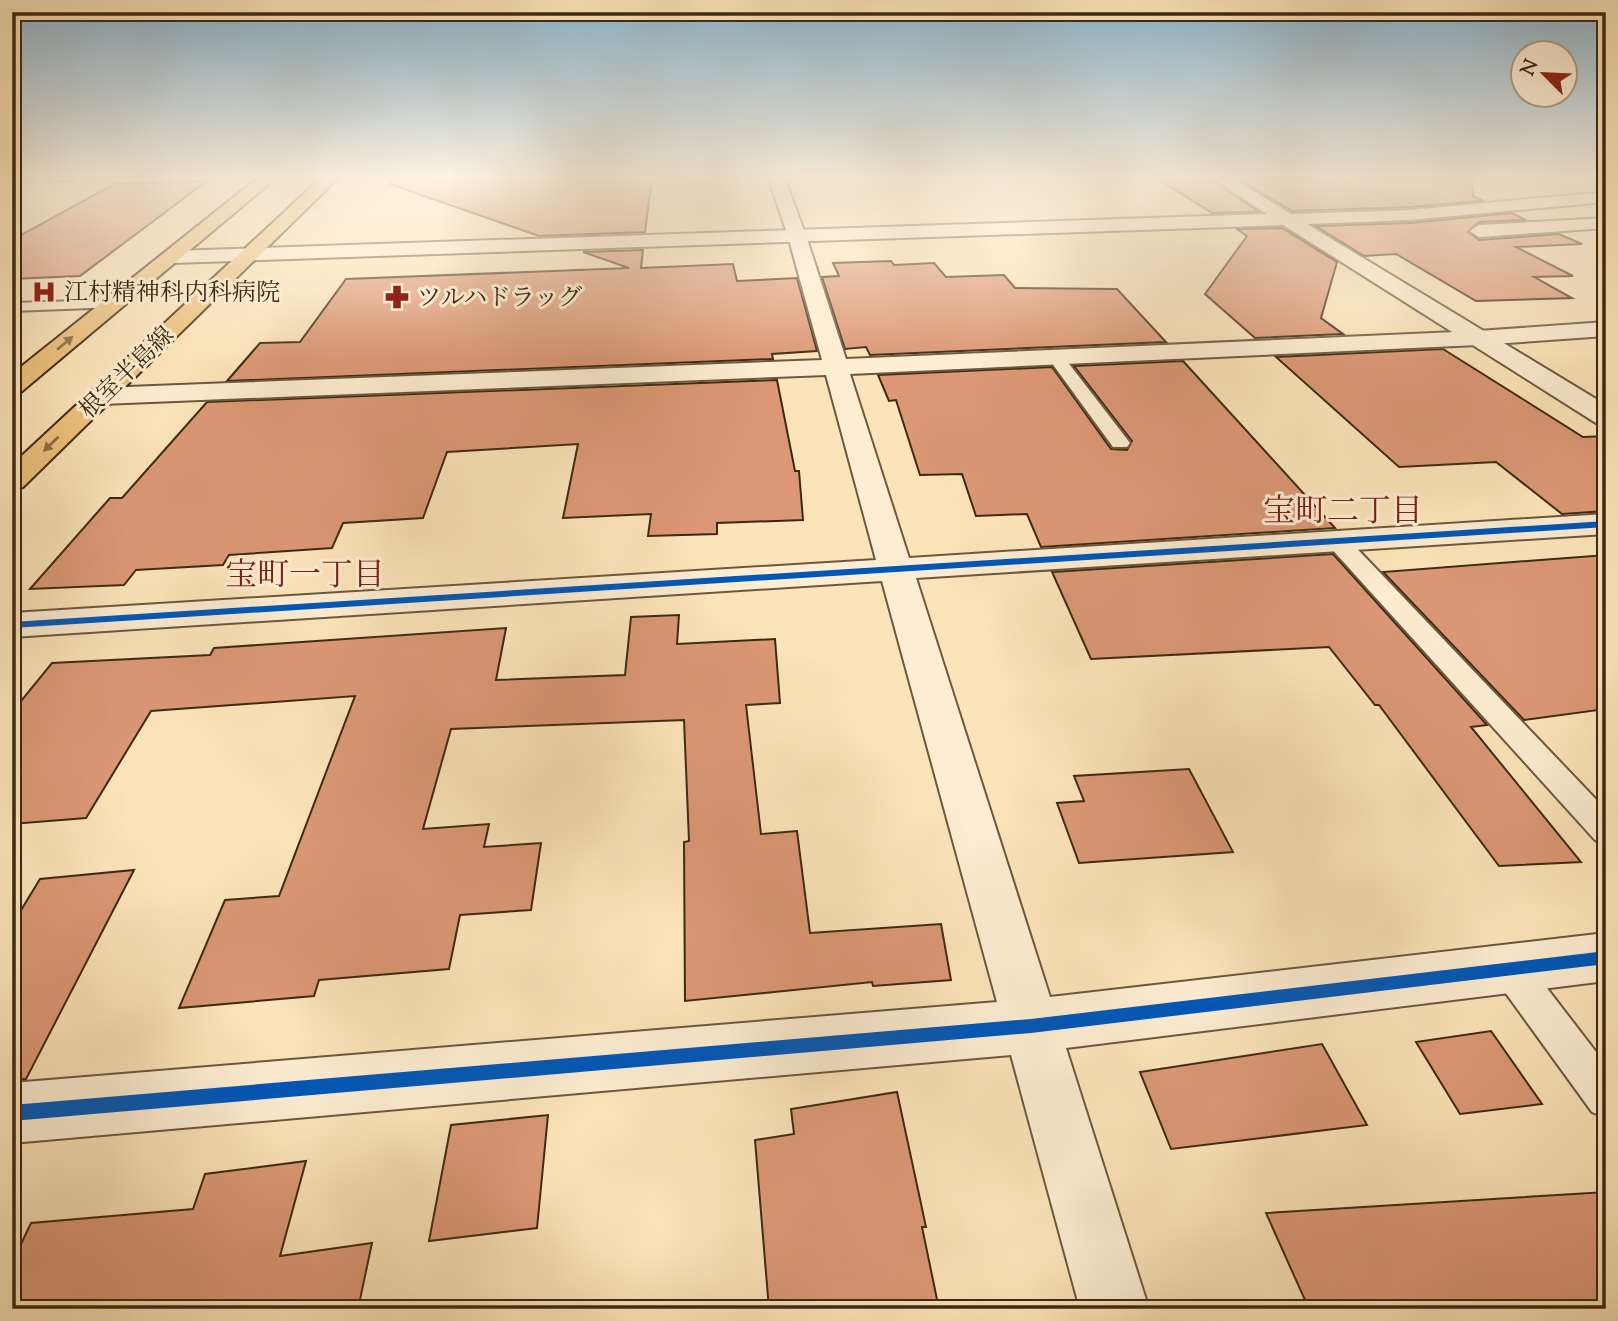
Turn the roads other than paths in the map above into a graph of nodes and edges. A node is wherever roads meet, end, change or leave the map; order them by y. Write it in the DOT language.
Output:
graph roads {
  1 [pos="195,239"];
  2 [pos="267,239"];
  3 [pos="717,239"];
  4 [pos="798,239"];
  5 [pos="1319,239"];
  6 [pos="251,254"];
  7 [pos="173,257"];
  8 [pos="113,304"];
  9 [pos="12,307"];
  10 [pos="1606,329"];
  11 [pos="1558,332"];
  12 [pos="1478,338"];
  13 [pos="1606,341"];
  14 [pos="1054,355"];
  15 [pos="835,367"];
  16 [pos="12,387"];
  17 [pos="102,396"];
  18 [pos="1606,417"];
  19 [pos="1120,443"];
  20 [pos="12,481"];
  21 [pos="1606,524"];
  22 [pos="1337,541"];
  23 [pos="894,569"];
  24 [pos="12,625"];
  25 [pos="1606,831"];
  26 [pos="1606,957"];
  27 [pos="1510,969"];
  28 [pos="1031,1026"];
  29 [pos="1606,1098"];
  30 [pos="12,1113"];
  31 [pos="1115,1309"];
  1 -- 7 [label="main road, 根室半島線"];
  2 -- 6 [label="main road, 根室半島線"];
  3 -- 6 [label="street"];
  4 -- 15 [label="street"];
  5 -- 12 [label="street"];
  6 -- 7 [label="street"];
  6 -- 17 [label="main road, 根室半島線"];
  7 -- 8 [label="main road, 根室半島線"];
  8 -- 9 [label="lane"];
  16 -- 8 [label="main road, 根室半島線, one-way"];
  10 -- 11 [label="street"];
  11 -- 12 [label="street"];
  11 -- 13 [label="street"];
  12 -- 14 [label="street"];
  12 -- 18 [label="street"];
  14 -- 15 [label="street"];
  14 -- 19 [label="lane"];
  15 -- 17 [label="street"];
  15 -- 23 [label="street"];
  17 -- 20 [label="main road, 根室半島線, one-way"];
  21 -- 22 [label="street"];
  22 -- 23 [label="street"];
  22 -- 25 [label="lane"];
  23 -- 24 [label="street"];
  23 -- 28 [label="street"];
  26 -- 27 [label="street"];
  27 -- 28 [label="street"];
  27 -- 29 [label="lane"];
  28 -- 30 [label="street"];
  28 -- 31 [label="street"];
}
